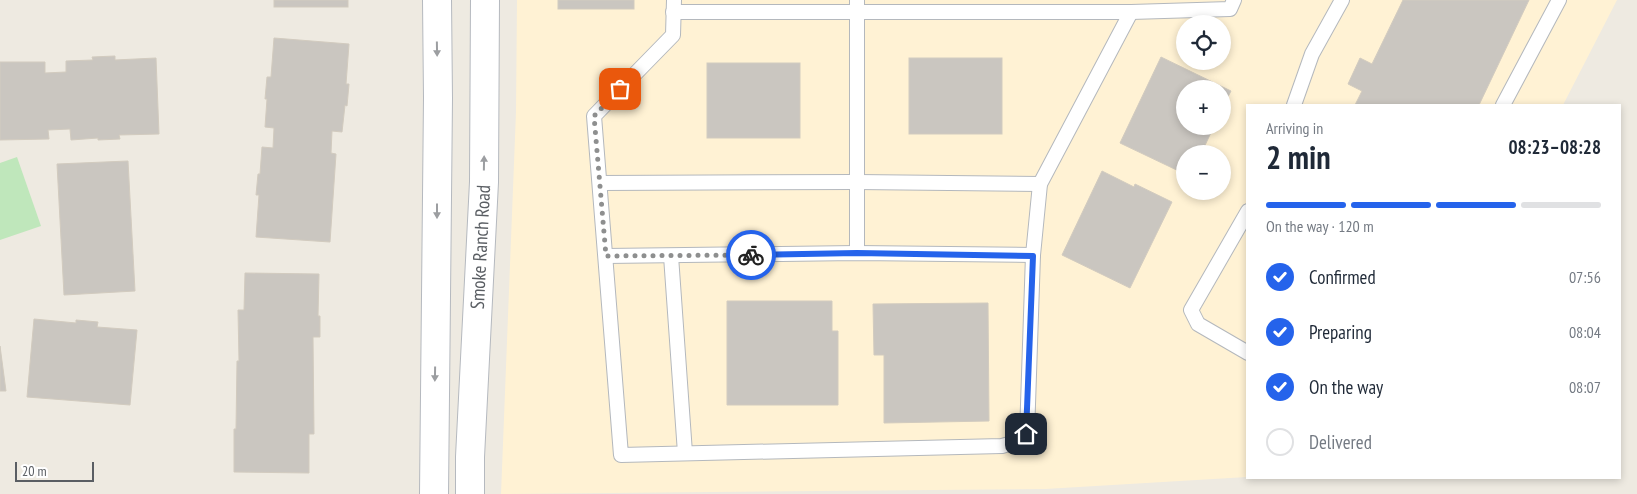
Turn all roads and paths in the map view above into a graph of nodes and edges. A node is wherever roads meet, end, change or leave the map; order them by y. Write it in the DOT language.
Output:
graph roads {
  1 [pos="437,0"];
  2 [pos="485,0"];
  3 [pos="1234,0"];
  4 [pos="1342,0"];
  5 [pos="1559,0"];
  6 [pos="674,6"];
  7 [pos="857,6"];
  8 [pos="1162,6"];
  9 [pos="1131,12"];
  10 [pos="1294,104"];
  11 [pos="1504,104"];
  12 [pos="857,182"];
  13 [pos="600,183"];
  14 [pos="1040,184"];
  15 [pos="1246,215"];
  16 [pos="857,253"];
  17 [pos="606,256"];
  18 [pos="671,256"];
  19 [pos="1033,256"];
  20 [pos="1246,352"];
  21 [pos="685,453"];
  22 [pos="434,494"];
  23 [pos="470,494"];
  1 -- 22 [label="main road, one-way"];
  23 -- 2 [label="main road, Smoke Ranch Road, one-way"];
  3 -- 8 [label="lane"];
  4 -- 10 [label="lane"];
  5 -- 11 [label="lane"];
  6 -- 7 [label="lane"];
  6 -- 13 [label="lane"];
  7 -- 9 [label="lane"];
  7 -- 12 [label="lane"];
  8 -- 9 [label="lane"];
  9 -- 14 [label="lane"];
  12 -- 13 [label="lane"];
  12 -- 14 [label="lane"];
  12 -- 16 [label="lane"];
  13 -- 17 [label="lane"];
  14 -- 19 [label="lane"];
  15 -- 20 [label="lane"];
  16 -- 18 [label="lane"];
  16 -- 19 [label="lane"];
  17 -- 18 [label="lane"];
  17 -- 21 [label="lane"];
  18 -- 21 [label="lane"];
  19 -- 21 [label="lane"];
}
